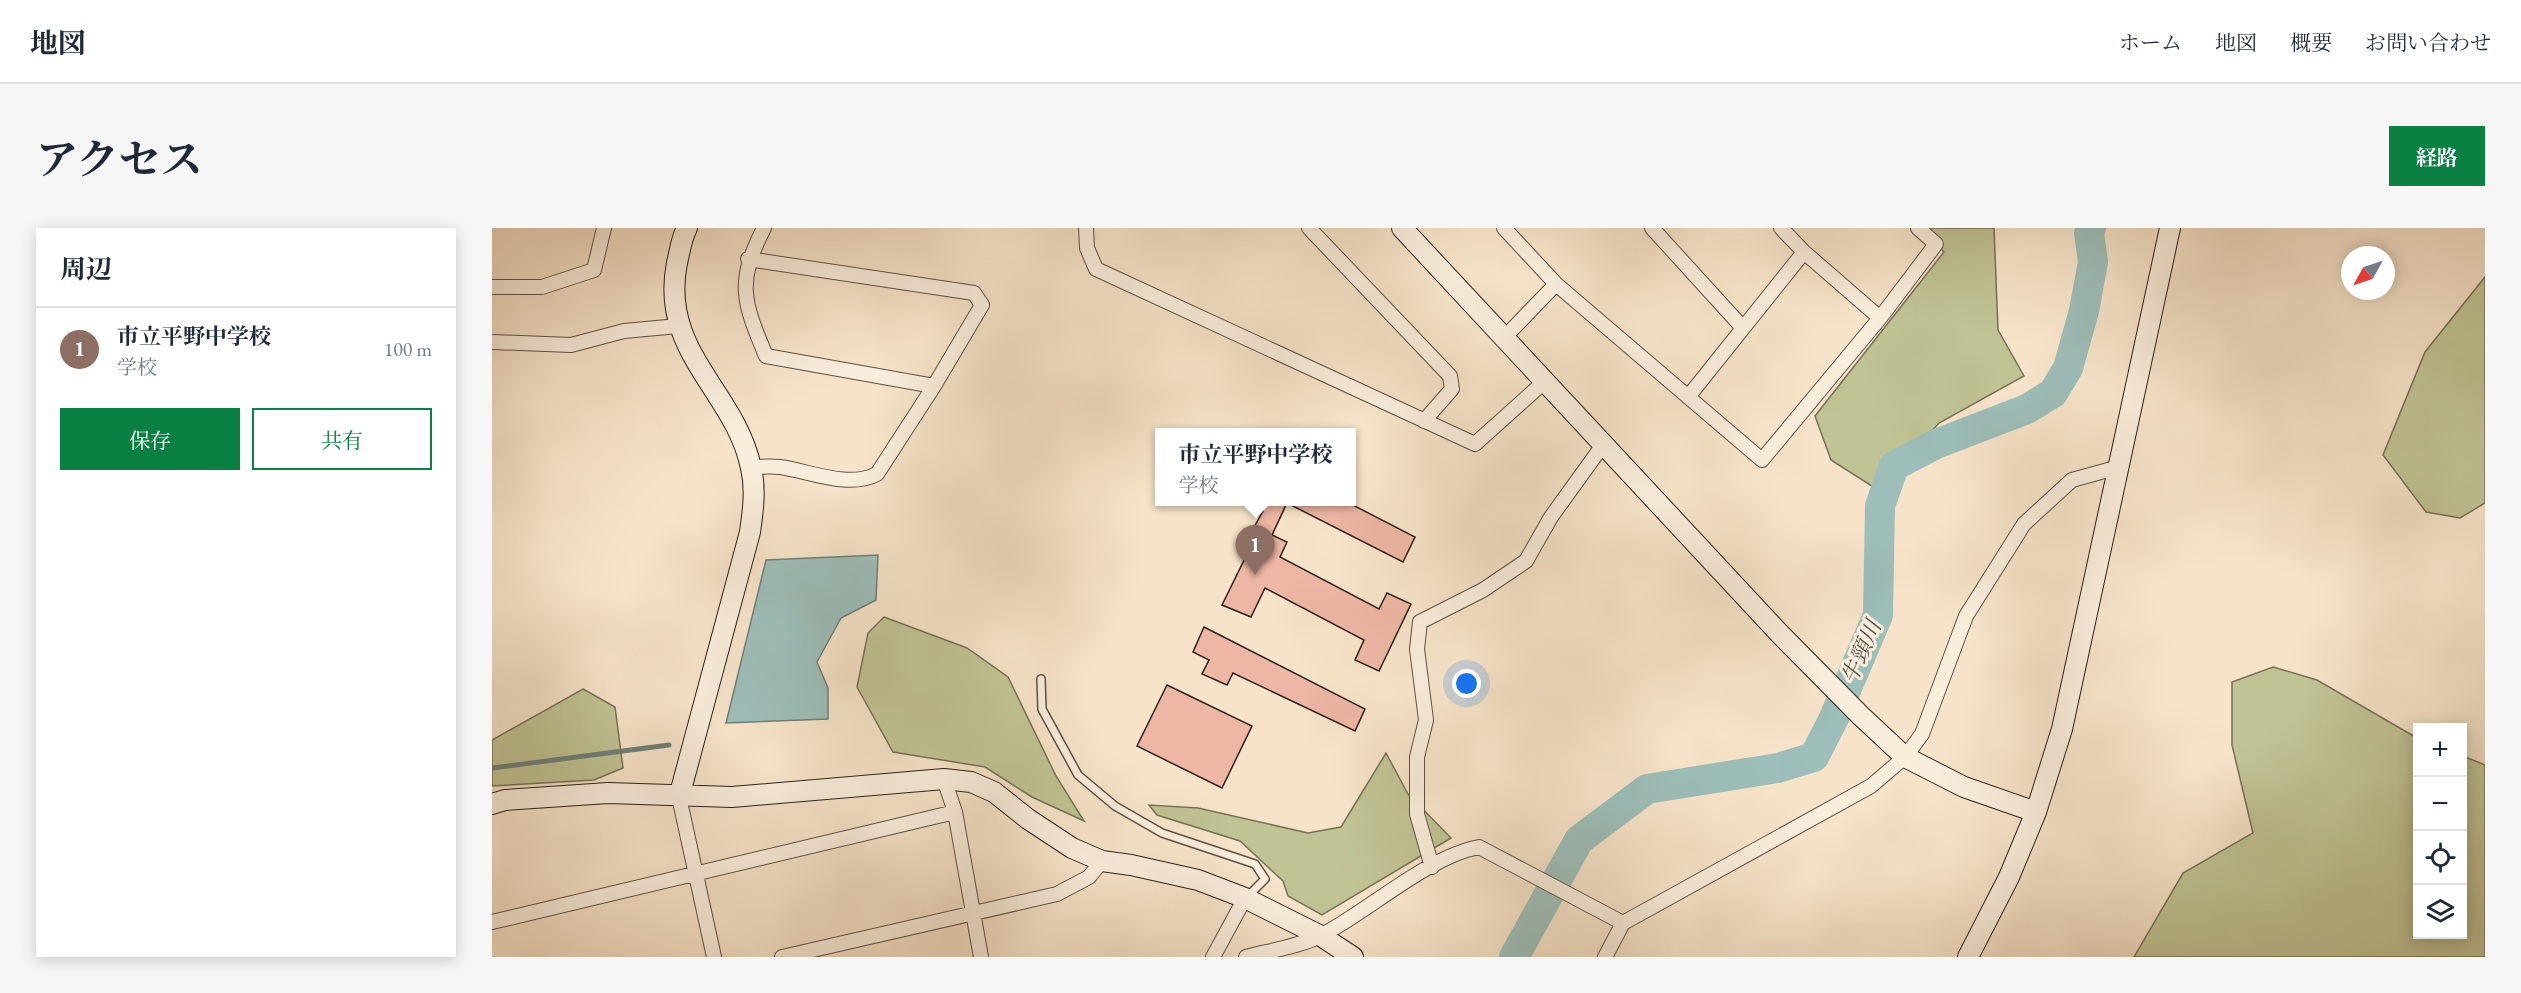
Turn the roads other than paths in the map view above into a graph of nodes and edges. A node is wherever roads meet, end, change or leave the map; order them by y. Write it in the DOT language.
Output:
graph roads {
  1 [pos="604,228"];
  2 [pos="687,228"];
  3 [pos="764,228"];
  4 [pos="1086,228"];
  5 [pos="1309,228"];
  6 [pos="1402,228"];
  7 [pos="1504,228"];
  8 [pos="1652,228"];
  9 [pos="1782,228"];
  10 [pos="1918,228"];
  11 [pos="2170,228"];
  12 [pos="1804,252"];
  13 [pos="748,259"];
  14 [pos="1556,284"];
  15 [pos="492,287"];
  16 [pos="1880,318"];
  17 [pos="678,326"];
  18 [pos="1743,328"];
  19 [pos="1504,338"];
  20 [pos="492,342"];
  21 [pos="1544,382"];
  22 [pos="934,386"];
  23 [pos="1688,397"];
  24 [pos="1424,422"];
  25 [pos="1603,445"];
  26 [pos="751,467"];
  27 [pos="2119,467"];
  28 [pos="1041,679"];
  29 [pos="1905,757"];
  30 [pos="944,779"];
  31 [pos="679,796"];
  32 [pos="492,804"];
  33 [pos="955,812"];
  34 [pos="2036,812"];
  35 [pos="1102,861"];
  36 [pos="1432,867"];
  37 [pos="696,874"];
  38 [pos="1245,898"];
  39 [pos="972,913"];
  40 [pos="492,922"];
  41 [pos="1623,923"];
  42 [pos="1321,936"];
  43 [pos="714,957"];
  44 [pos="782,957"];
  45 [pos="981,957"];
  46 [pos="1213,957"];
  47 [pos="1246,957"];
  48 [pos="1353,957"];
  49 [pos="1605,957"];
  50 [pos="1968,957"];
  1 -- 15 [label="street"];
  2 -- 17 [label="street"];
  3 -- 13 [label="street"];
  4 -- 24 [label="street"];
  5 -- 24 [label="street"];
  6 -- 19 [label="street"];
  7 -- 14 [label="street"];
  8 -- 18 [label="street"];
  9 -- 12 [label="street"];
  10 -- 16 [label="street"];
  11 -- 27 [label="street"];
  12 -- 16 [label="street"];
  12 -- 18 [label="street"];
  13 -- 22 [label="street"];
  13 -- 22 [label="street"];
  14 -- 19 [label="street"];
  14 -- 23 [label="street"];
  16 -- 23 [label="street"];
  17 -- 20 [label="street"];
  17 -- 26 [label="street"];
  18 -- 23 [label="street"];
  19 -- 21 [label="street"];
  21 -- 24 [label="street"];
  21 -- 25 [label="street"];
  22 -- 26 [label="street"];
  25 -- 29 [label="street"];
  25 -- 36 [label="street"];
  26 -- 31 [label="street"];
  27 -- 29 [label="street"];
  27 -- 34 [label="street"];
  28 -- 38 [label="lane"];
  29 -- 34 [label="street"];
  29 -- 41 [label="street"];
  30 -- 31 [label="street"];
  30 -- 33 [label="street"];
  30 -- 35 [label="street"];
  31 -- 32 [label="street"];
  31 -- 37 [label="street"];
  33 -- 37 [label="street"];
  33 -- 39 [label="street"];
  34 -- 50 [label="street"];
  35 -- 38 [label="street"];
  35 -- 39 [label="street"];
  36 -- 41 [label="street"];
  36 -- 42 [label="street"];
  37 -- 40 [label="street"];
  37 -- 43 [label="street"];
  38 -- 42 [label="street"];
  38 -- 46 [label="street"];
  39 -- 44 [label="street"];
  39 -- 45 [label="street"];
  41 -- 49 [label="street"];
  42 -- 47 [label="street"];
  42 -- 48 [label="street"];
}
